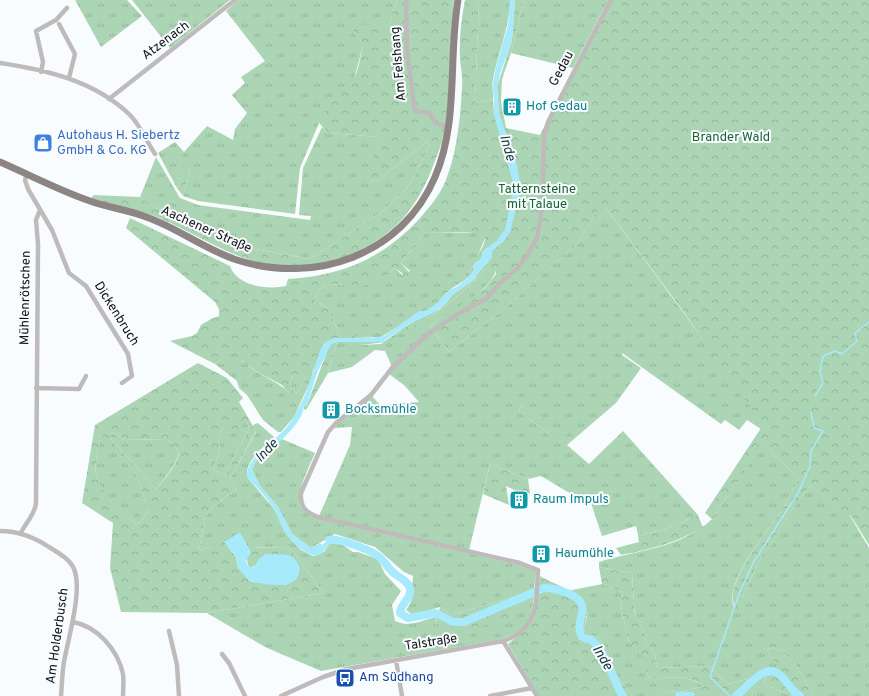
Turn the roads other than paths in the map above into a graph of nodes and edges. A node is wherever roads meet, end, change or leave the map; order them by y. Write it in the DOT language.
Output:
graph roads {
  1 [pos="235,0"];
  2 [pos="406,0"];
  3 [pos="458,0"];
  4 [pos="611,0"];
  5 [pos="67,8"];
  6 [pos="60,24"];
  7 [pos="0,63"];
  8 [pos="41,72"];
  9 [pos="69,78"];
  10 [pos="110,98"];
  11 [pos="448,127"];
  12 [pos="155,154"];
  13 [pos="0,162"];
  14 [pos="27,174"];
  15 [pos="40,210"];
  16 [pos="86,376"];
  17 [pos="122,383"];
  18 [pos="36,388"];
  19 [pos="0,531"];
  20 [pos="21,533"];
  21 [pos="538,570"];
  22 [pos="73,622"];
  23 [pos="169,631"];
  24 [pos="503,641"];
  25 [pos="222,654"];
  26 [pos="396,660"];
  27 [pos="532,688"];
  28 [pos="61,696"];
  29 [pos="123,696"];
  30 [pos="179,696"];
  31 [pos="245,696"];
  32 [pos="281,696"];
  33 [pos="402,696"];
  34 [pos="490,696"];
  35 [pos="537,696"];
  1 -- 10 [label="street, Atzenach"];
  2 -- 11 [label="street, Am Felshang"];
  3 -- 11 [label="main road, Aachener Straße"];
  4 -- 21 [label="street, Gedau"];
  5 -- 8 [label="street"];
  6 -- 9 [label="street"];
  7 -- 8 [label="street"];
  8 -- 9 [label="street"];
  9 -- 10 [label="street"];
  10 -- 12 [label="street"];
  11 -- 14 [label="main road, Aachener Straße"];
  13 -- 14 [label="main road, Aachener Straße"];
  14 -- 15 [label="street, Dickenbruch"];
  15 -- 17 [label="street, Dickenbruch"];
  15 -- 18 [label="street, Mühlenrötschen"];
  16 -- 18 [label="street"];
  18 -- 20 [label="street, Mühlenrötschen"];
  19 -- 20 [label="street, Am Holderbusch"];
  20 -- 22 [label="street, Am Holderbusch"];
  21 -- 24 [label="street, Talstraße"];
  22 -- 28 [label="street, Am Holderbusch"];
  22 -- 29 [label="street"];
  23 -- 30 [label="street"];
  24 -- 26 [label="street, Talstraße"];
  24 -- 27 [label="street"];
  25 -- 31 [label="street"];
  26 -- 32 [label="street, Talstraße"];
  26 -- 33 [label="street"];
  27 -- 34 [label="street"];
  27 -- 35 [label="street"];
}
